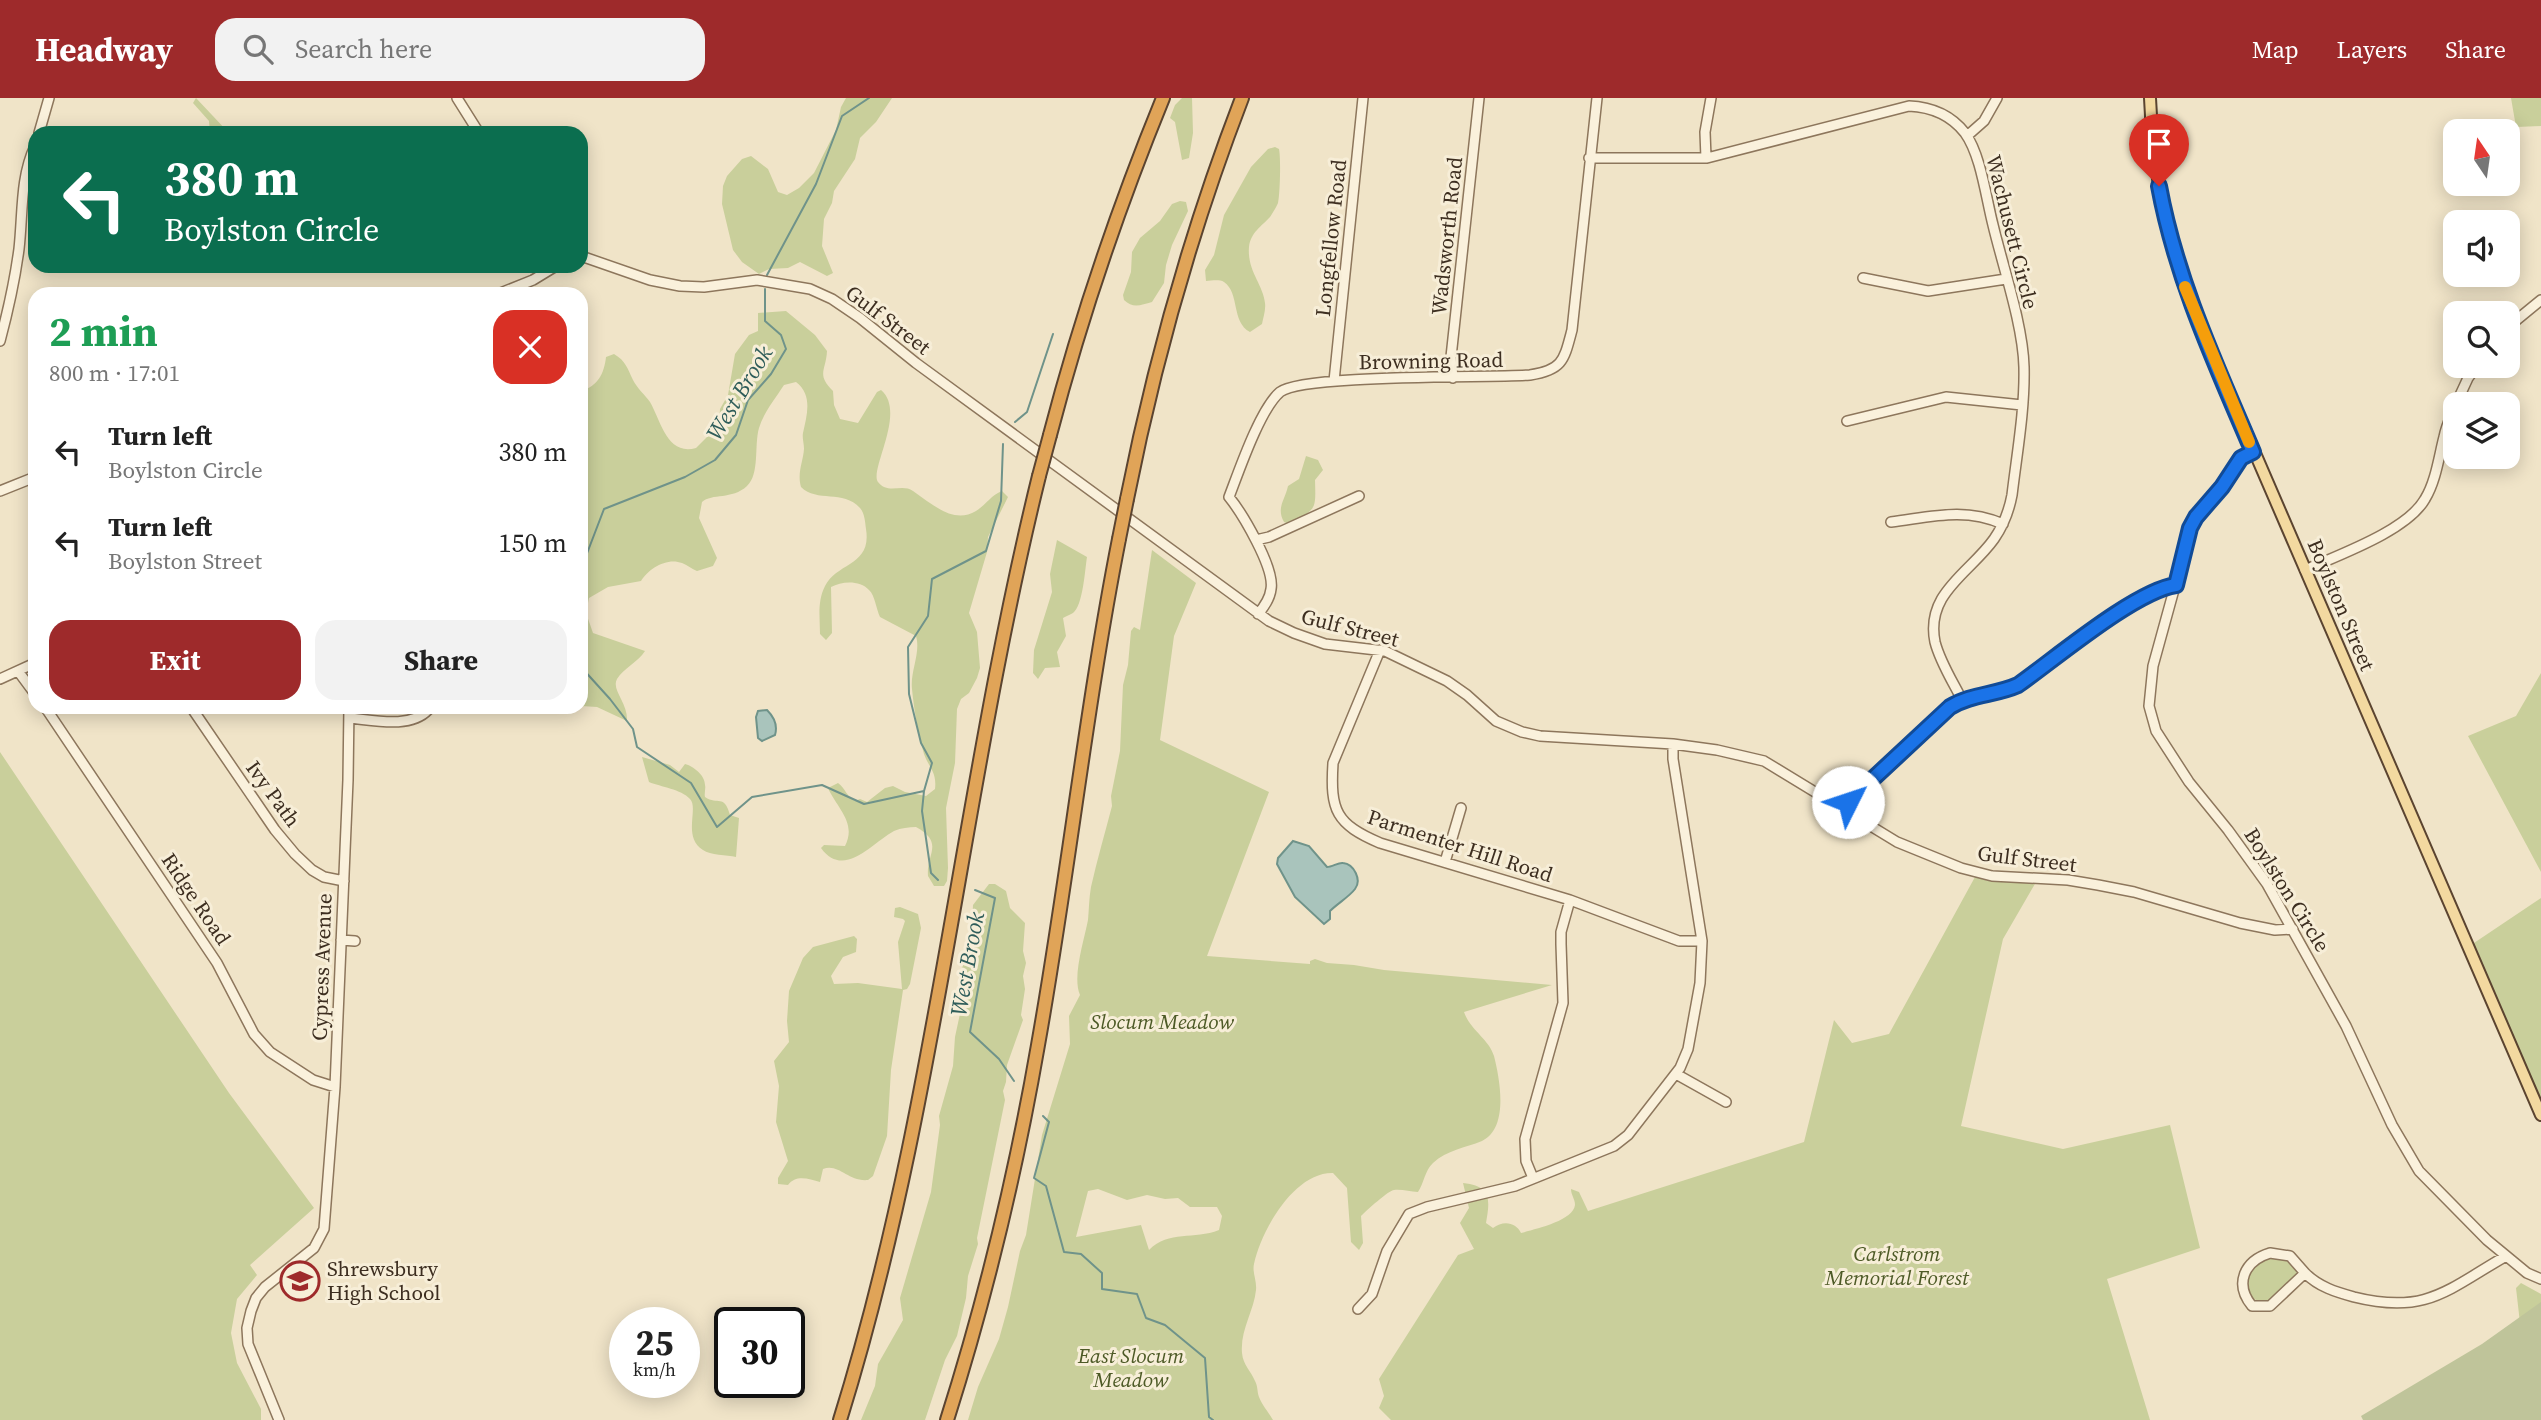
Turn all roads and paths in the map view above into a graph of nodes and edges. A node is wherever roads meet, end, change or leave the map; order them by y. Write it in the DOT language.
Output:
graph roads {
  1 [pos="49,98"];
  2 [pos="457,98"];
  3 [pos="1163,98"];
  4 [pos="1242,98"];
  5 [pos="1363,98"];
  6 [pos="1479,98"];
  7 [pos="1597,98"];
  8 [pos="1712,98"];
  9 [pos="1997,98"];
  10 [pos="2150,98"];
  11 [pos="41,126"];
  12 [pos="475,126"];
  13 [pos="1967,136"];
  14 [pos="1589,158"];
  15 [pos="1706,158"];
  16 [pos="28,163"];
  17 [pos="588,258"];
  18 [pos="544,273"];
  19 [pos="1863,278"];
  20 [pos="2006,279"];
  21 [pos="516,287"];
  22 [pos="2541,300"];
  23 [pos="2520,317"];
  24 [pos="0,341"];
  25 [pos="1452,378"];
  26 [pos="1334,381"];
  27 [pos="2022,405"];
  28 [pos="1847,421"];
  29 [pos="2443,439"];
  30 [pos="2253,452"];
  31 [pos="28,480"];
  32 [pos="0,491"];
  33 [pos="1359,496"];
  34 [pos="1891,522"];
  35 [pos="2003,524"];
  36 [pos="1256,540"];
  37 [pos="2305,570"];
  38 [pos="2176,585"];
  39 [pos="1258,614"];
  40 [pos="1380,650"];
  41 [pos="28,666"];
  42 [pos="18,671"];
  43 [pos="0,679"];
  44 [pos="28,685"];
  45 [pos="1962,700"];
  46 [pos="49,714"];
  47 [pos="196,714"];
  48 [pos="349,714"];
  49 [pos="424,714"];
  50 [pos="349,718"];
  51 [pos="1674,744"];
  52 [pos="1461,808"];
  53 [pos="1843,809"];
  54 [pos="1445,862"];
  55 [pos="344,881"];
  56 [pos="1570,900"];
  57 [pos="2293,929"];
  58 [pos="341,940"];
  59 [pos="355,941"];
  60 [pos="1702,941"];
  61 [pos="1676,1074"];
  62 [pos="335,1087"];
  63 [pos="1726,1102"];
  64 [pos="2541,1115"];
  65 [pos="1533,1178"];
  66 [pos="2506,1256"];
  67 [pos="2305,1273"];
  68 [pos="2541,1279"];
  69 [pos="1358,1309"];
  70 [pos="279,1420"];
  71 [pos="840,1420"];
  72 [pos="947,1420"];
  1 -- 11 [label="street"];
  2 -- 12 [label="street"];
  3 -- 71 [label="highway, bridge"];
  4 -- 72 [label="highway, bridge"];
  5 -- 26 [label="street, Longfellow Road"];
  6 -- 25 [label="street, Wadsworth Road"];
  7 -- 14 [label="street, Browning Road"];
  8 -- 15 [label="street"];
  9 -- 13 [label="street"];
  10 -- 30 [label="main road, Boylston Street"];
  13 -- 15 [label="street, Wachusett Circle"];
  13 -- 20 [label="street, Wachusett Circle"];
  14 -- 15 [label="street, Wachusett Circle"];
  14 -- 25 [label="street, Browning Road"];
  16 -- 24 [label="street"];
  17 -- 39 [label="street, Gulf Street"];
  18 -- 21 [label="street"];
  19 -- 20 [label="street"];
  20 -- 27 [label="street, Wachusett Circle"];
  22 -- 23 [label="street"];
  25 -- 26 [label="street, Browning Road"];
  26 -- 36 [label="street, Browning Road"];
  27 -- 28 [label="street"];
  27 -- 35 [label="street, Wachusett Circle"];
  29 -- 37 [label="street"];
  30 -- 37 [label="main road, Boylston Street"];
  30 -- 38 [label="street, Boylston Circle"];
  31 -- 32 [label="street"];
  33 -- 36 [label="street"];
  34 -- 35 [label="street"];
  35 -- 45 [label="street, Wachusett Circle"];
  36 -- 39 [label="street, Browning Road"];
  37 -- 64 [label="main road, Boylston Street"];
  38 -- 45 [label="street"];
  38 -- 57 [label="street, Boylston Circle"];
  39 -- 40 [label="street, Gulf Street"];
  40 -- 51 [label="street, Gulf Street"];
  40 -- 54 [label="street, Parmenter Hill Road"];
  41 -- 42 [label="street"];
  42 -- 43 [label="street"];
  42 -- 44 [label="street"];
  45 -- 53 [label="street"];
  46 -- 62 [label="street, Ridge Road"];
  47 -- 55 [label="street, Ivy Path"];
  48 -- 50 [label="street, Cypress Avenue"];
  49 -- 50 [label="street"];
  50 -- 55 [label="street, Cypress Avenue"];
  51 -- 53 [label="street, Gulf Street"];
  51 -- 60 [label="street"];
  52 -- 54 [label="street"];
  53 -- 57 [label="street, Gulf Street"];
  54 -- 56 [label="street, Parmenter Hill Road"];
  55 -- 58 [label="street, Cypress Avenue"];
  56 -- 60 [label="street, Parmenter Hill Road"];
  56 -- 65 [label="street"];
  57 -- 66 [label="street, Boylston Circle"];
  58 -- 59 [label="street"];
  58 -- 62 [label="street, Cypress Avenue"];
  60 -- 61 [label="street"];
  61 -- 63 [label="street"];
  61 -- 65 [label="street"];
  62 -- 70 [label="street, Cypress Avenue"];
  65 -- 69 [label="street"];
  66 -- 67 [label="street"];
  66 -- 68 [label="street, Boylston Circle"];
  67 -- 67 [label="street"];
}
